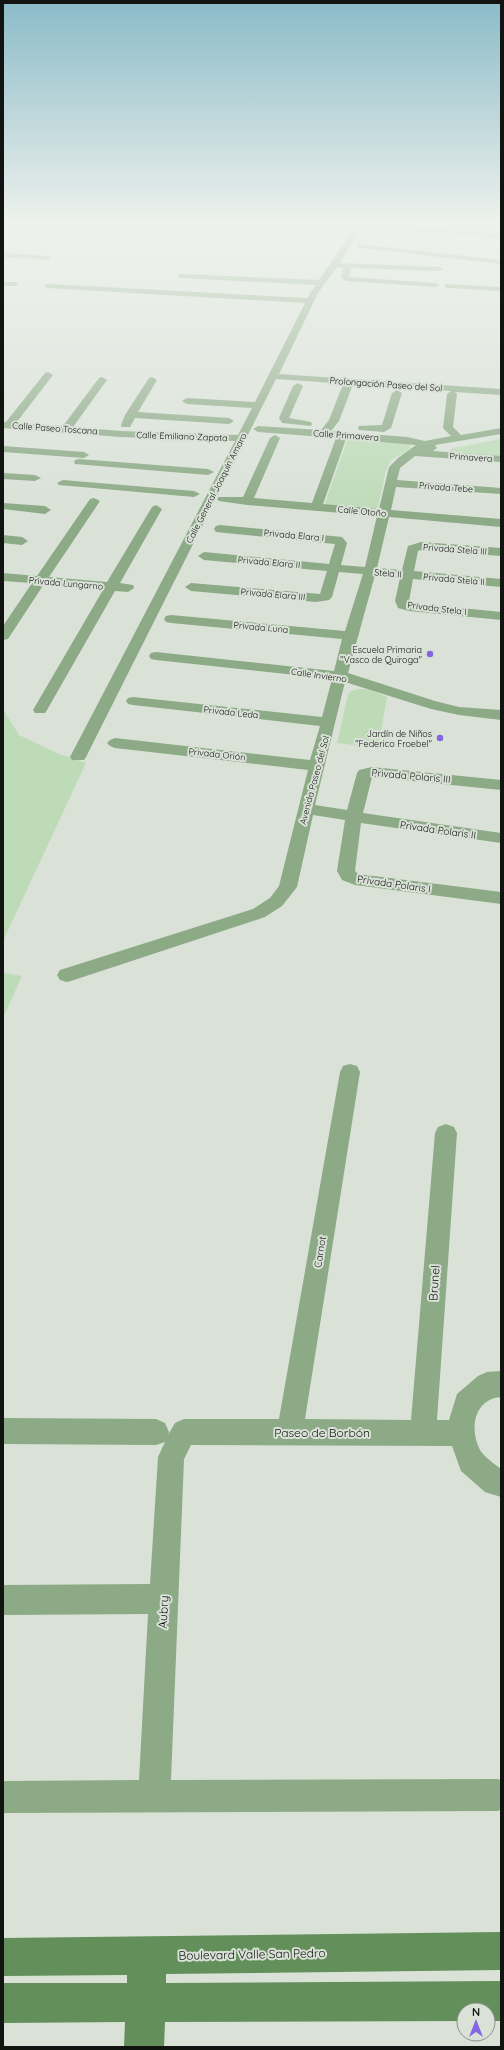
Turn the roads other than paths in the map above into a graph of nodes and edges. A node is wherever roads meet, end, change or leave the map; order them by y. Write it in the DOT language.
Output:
graph roads {
  1 [pos="302,319"];
  2 [pos="48,375"];
  3 [pos="272,376"];
  4 [pos="102,380"];
  5 [pos="152,380"];
  6 [pos="298,386"];
  7 [pos="347,387"];
  8 [pos="397,392"];
  9 [pos="501,392"];
  10 [pos="452,394"];
  11 [pos="187,401"];
  12 [pos="258,405"];
  13 [pos="130,415"];
  14 [pos="229,422"];
  15 [pos="6,425"];
  16 [pos="199,427"];
  17 [pos="67,428"];
  18 [pos="258,429"];
  19 [pos="334,429"];
  20 [pos="501,431"];
  21 [pos="122,432"];
  22 [pos="49,433"];
  23 [pos="244,434"];
  24 [pos="100,436"];
  25 [pos="501,437"];
  26 [pos="275,438"];
  27 [pos="459,438"];
  28 [pos="193,442"];
  29 [pos="3,449"];
  30 [pos="425,450"];
  31 [pos="36,452"];
  32 [pos="82,458"];
  33 [pos="501,459"];
  34 [pos="208,472"];
  35 [pos="3,476"];
  36 [pos="35,478"];
  37 [pos="391,483"];
  38 [pos="501,491"];
  39 [pos="194,494"];
  40 [pos="223,499"];
  41 [pos="94,501"];
  42 [pos="247,502"];
  43 [pos="3,506"];
  44 [pos="316,507"];
  45 [pos="156,509"];
  46 [pos="45,510"];
  47 [pos="384,514"];
  48 [pos="501,523"];
  49 [pos="220,528"];
  50 [pos="3,539"];
  51 [pos="22,541"];
  52 [pos="501,552"];
  53 [pos="204,556"];
  54 [pos="334,568"];
  55 [pos="370,571"];
  56 [pos="407,574"];
  57 [pos="3,577"];
  58 [pos="40,581"];
  59 [pos="501,583"];
  60 [pos="111,587"];
  61 [pos="191,587"];
  62 [pos="128,588"];
  63 [pos="501,616"];
  64 [pos="171,618"];
  65 [pos="3,636"];
  66 [pos="350,636"];
  67 [pos="156,656"];
  68 [pos="341,676"];
  69 [pos="133,701"];
  70 [pos="40,710"];
  71 [pos="501,715"];
  72 [pos="329,722"];
  73 [pos="115,743"];
  74 [pos="78,758"];
  75 [pos="318,766"];
  76 [pos="501,785"];
  77 [pos="305,815"];
  78 [pos="354,820"];
  79 [pos="501,838"];
  80 [pos="501,898"];
  81 [pos="67,976"];
  82 [pos="350,1072"];
  83 [pos="446,1133"];
  84 [pos="501,1384"];
  85 [pos="3,1432"];
  86 [pos="170,1432"];
  87 [pos="290,1432"];
  88 [pos="423,1433"];
  89 [pos="460,1433"];
  90 [pos="501,1484"];
  91 [pos="164,1599"];
  92 [pos="3,1600"];
  93 [pos="154,1795"];
  94 [pos="497,1795"];
  95 [pos="3,1797"];
  96 [pos="501,1951"];
  97 [pos="147,1955"];
  98 [pos="3,1957"];
  99 [pos="501,2001"];
  100 [pos="145,2002"];
  101 [pos="3,2003"];
  102 [pos="144,2047"];
  1 -- 3 [label="street, Calle General Joaquín Amaro"];
  2 -- 15 [label="street"];
  3 -- 9 [label="street, Prolongación Paseo del Sol"];
  3 -- 12 [label="street, Calle General Joaquín Amaro"];
  4 -- 17 [label="street"];
  5 -- 13 [label="street"];
  6 -- 19 [label="street"];
  7 -- 19 [label="street"];
  8 -- 19 [label="street"];
  10 -- 27 [label="street"];
  11 -- 12 [label="street"];
  12 -- 23 [label="street, Calle General Joaquín Amaro"];
  13 -- 14 [label="street"];
  13 -- 21 [label="street"];
  15 -- 17 [label="street, Calle Paseo Toscana"];
  16 -- 21 [label="street, Calle Paseo Toscana"];
  16 -- 23 [label="street, Calle Paseo Toscana"];
  16 -- 28 [label="street"];
  17 -- 24 [label="street, Calle Paseo Toscana"];
  18 -- 19 [label="street, Calle Primavera"];
  19 -- 30 [label="street, Calle Primavera"];
  19 -- 44 [label="street"];
  20 -- 27 [label="street"];
  21 -- 24 [label="street, Calle Paseo Toscana"];
  21 -- 28 [label="street, Calle Emiliano Zapata"];
  22 -- 31 [label="street"];
  23 -- 28 [label="street, Calle Emiliano Zapata"];
  23 -- 74 [label="street, Calle General Joaquín Amaro"];
  24 -- 28 [label="street"];
  24 -- 32 [label="street"];
  25 -- 30 [label="street"];
  26 -- 42 [label="street"];
  27 -- 30 [label="street"];
  29 -- 31 [label="street"];
  30 -- 33 [label="street, Primavera"];
  30 -- 37 [label="street, Avenida Paseo del Sol"];
  31 -- 32 [label="street"];
  32 -- 34 [label="street"];
  32 -- 39 [label="street"];
  35 -- 36 [label="street"];
  37 -- 38 [label="street, Privada Tebe"];
  37 -- 47 [label="street, Avenida Paseo del Sol"];
  40 -- 42 [label="street, Calle Otoño"];
  41 -- 58 [label="street"];
  42 -- 44 [label="street, Calle Otoño"];
  43 -- 46 [label="street"];
  44 -- 47 [label="street, Calle Otoño"];
  45 -- 60 [label="street"];
  47 -- 48 [label="street, Calle Otoño"];
  47 -- 55 [label="street, Avenida Paseo del Sol"];
  49 -- 54 [label="street, Privada Elara I"];
  50 -- 51 [label="street"];
  52 -- 56 [label="street, Privada Stela III"];
  53 -- 54 [label="street, Privada Elara II"];
  54 -- 55 [label="street, Privada Elara II"];
  54 -- 61 [label="street, Privada Elara III"];
  55 -- 56 [label="street, Stela II"];
  55 -- 66 [label="street, Avenida Paseo del Sol"];
  56 -- 59 [label="street, Privada Stela II"];
  56 -- 63 [label="street, Privada Stela I"];
  57 -- 58 [label="street, Privada Lungarno"];
  58 -- 60 [label="street, Privada Lungarno"];
  58 -- 65 [label="street"];
  60 -- 62 [label="street, Privada Lungarno"];
  60 -- 70 [label="street"];
  64 -- 66 [label="street, Privada Luna"];
  66 -- 68 [label="street, Avenida Paseo del Sol"];
  67 -- 68 [label="street, Calle Invierno"];
  68 -- 71 [label="street, Calle Invierno"];
  68 -- 72 [label="street, Avenida Paseo del Sol"];
  69 -- 72 [label="street, Privada Leda"];
  72 -- 75 [label="street, Avenida Paseo del Sol"];
  73 -- 75 [label="street, Privada Orión"];
  75 -- 77 [label="street, Avenida Paseo del Sol"];
  76 -- 78 [label="street, Privada Polaris III"];
  77 -- 78 [label="street, Privada Polaris II"];
  77 -- 81 [label="street, Avenida Paseo del Sol"];
  78 -- 79 [label="street, Privada Polaris II"];
  78 -- 80 [label="street, Privada Polaris I"];
  82 -- 87 [label="street, Carnot"];
  83 -- 88 [label="street, Brunel"];
  84 -- 89 [label="street"];
  85 -- 86 [label="street, Paseo de Borbón"];
  86 -- 87 [label="street, Paseo de Borbón"];
  86 -- 91 [label="street, Aubry"];
  87 -- 88 [label="street, Paseo de Borbón"];
  88 -- 89 [label="street, Paseo de Borbón"];
  89 -- 90 [label="street"];
  91 -- 92 [label="street"];
  91 -- 93 [label="street, Aubry"];
  93 -- 94 [label="street"];
  93 -- 95 [label="street"];
  96 -- 97 [label="main road, Boulevard Valle San Pedro"];
  97 -- 98 [label="main road, Boulevard Valle San Pedro"];
  97 -- 100 [label="main road"];
  99 -- 100 [label="main road"];
  100 -- 101 [label="main road"];
  100 -- 102 [label="main road"];
}
